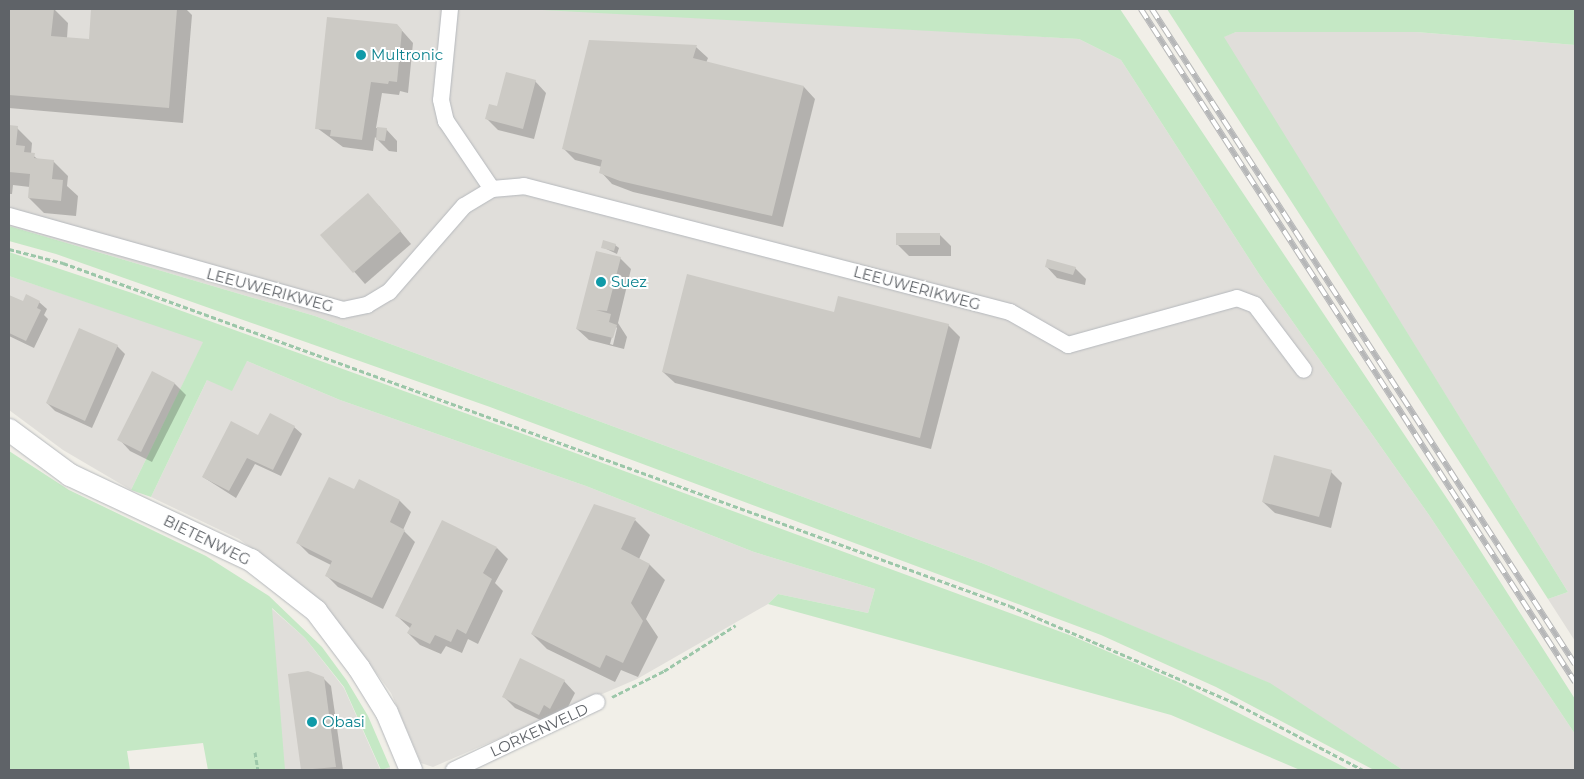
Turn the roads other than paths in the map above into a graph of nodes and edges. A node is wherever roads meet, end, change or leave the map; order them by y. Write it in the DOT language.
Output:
graph roads {
  1 [pos="450,9"];
  2 [pos="492,190"];
  3 [pos="9,216"];
  4 [pos="1304,370"];
  5 [pos="9,430"];
  6 [pos="597,702"];
  7 [pos="411,770"];
  8 [pos="454,770"];
  1 -- 2 [label="street"];
  2 -- 3 [label="street, LEEUWERIKWEG"];
  2 -- 4 [label="street, LEEUWERIKWEG"];
  5 -- 7 [label="street, BIETENWEG"];
  6 -- 8 [label="street, LORKENVELD"];
}
